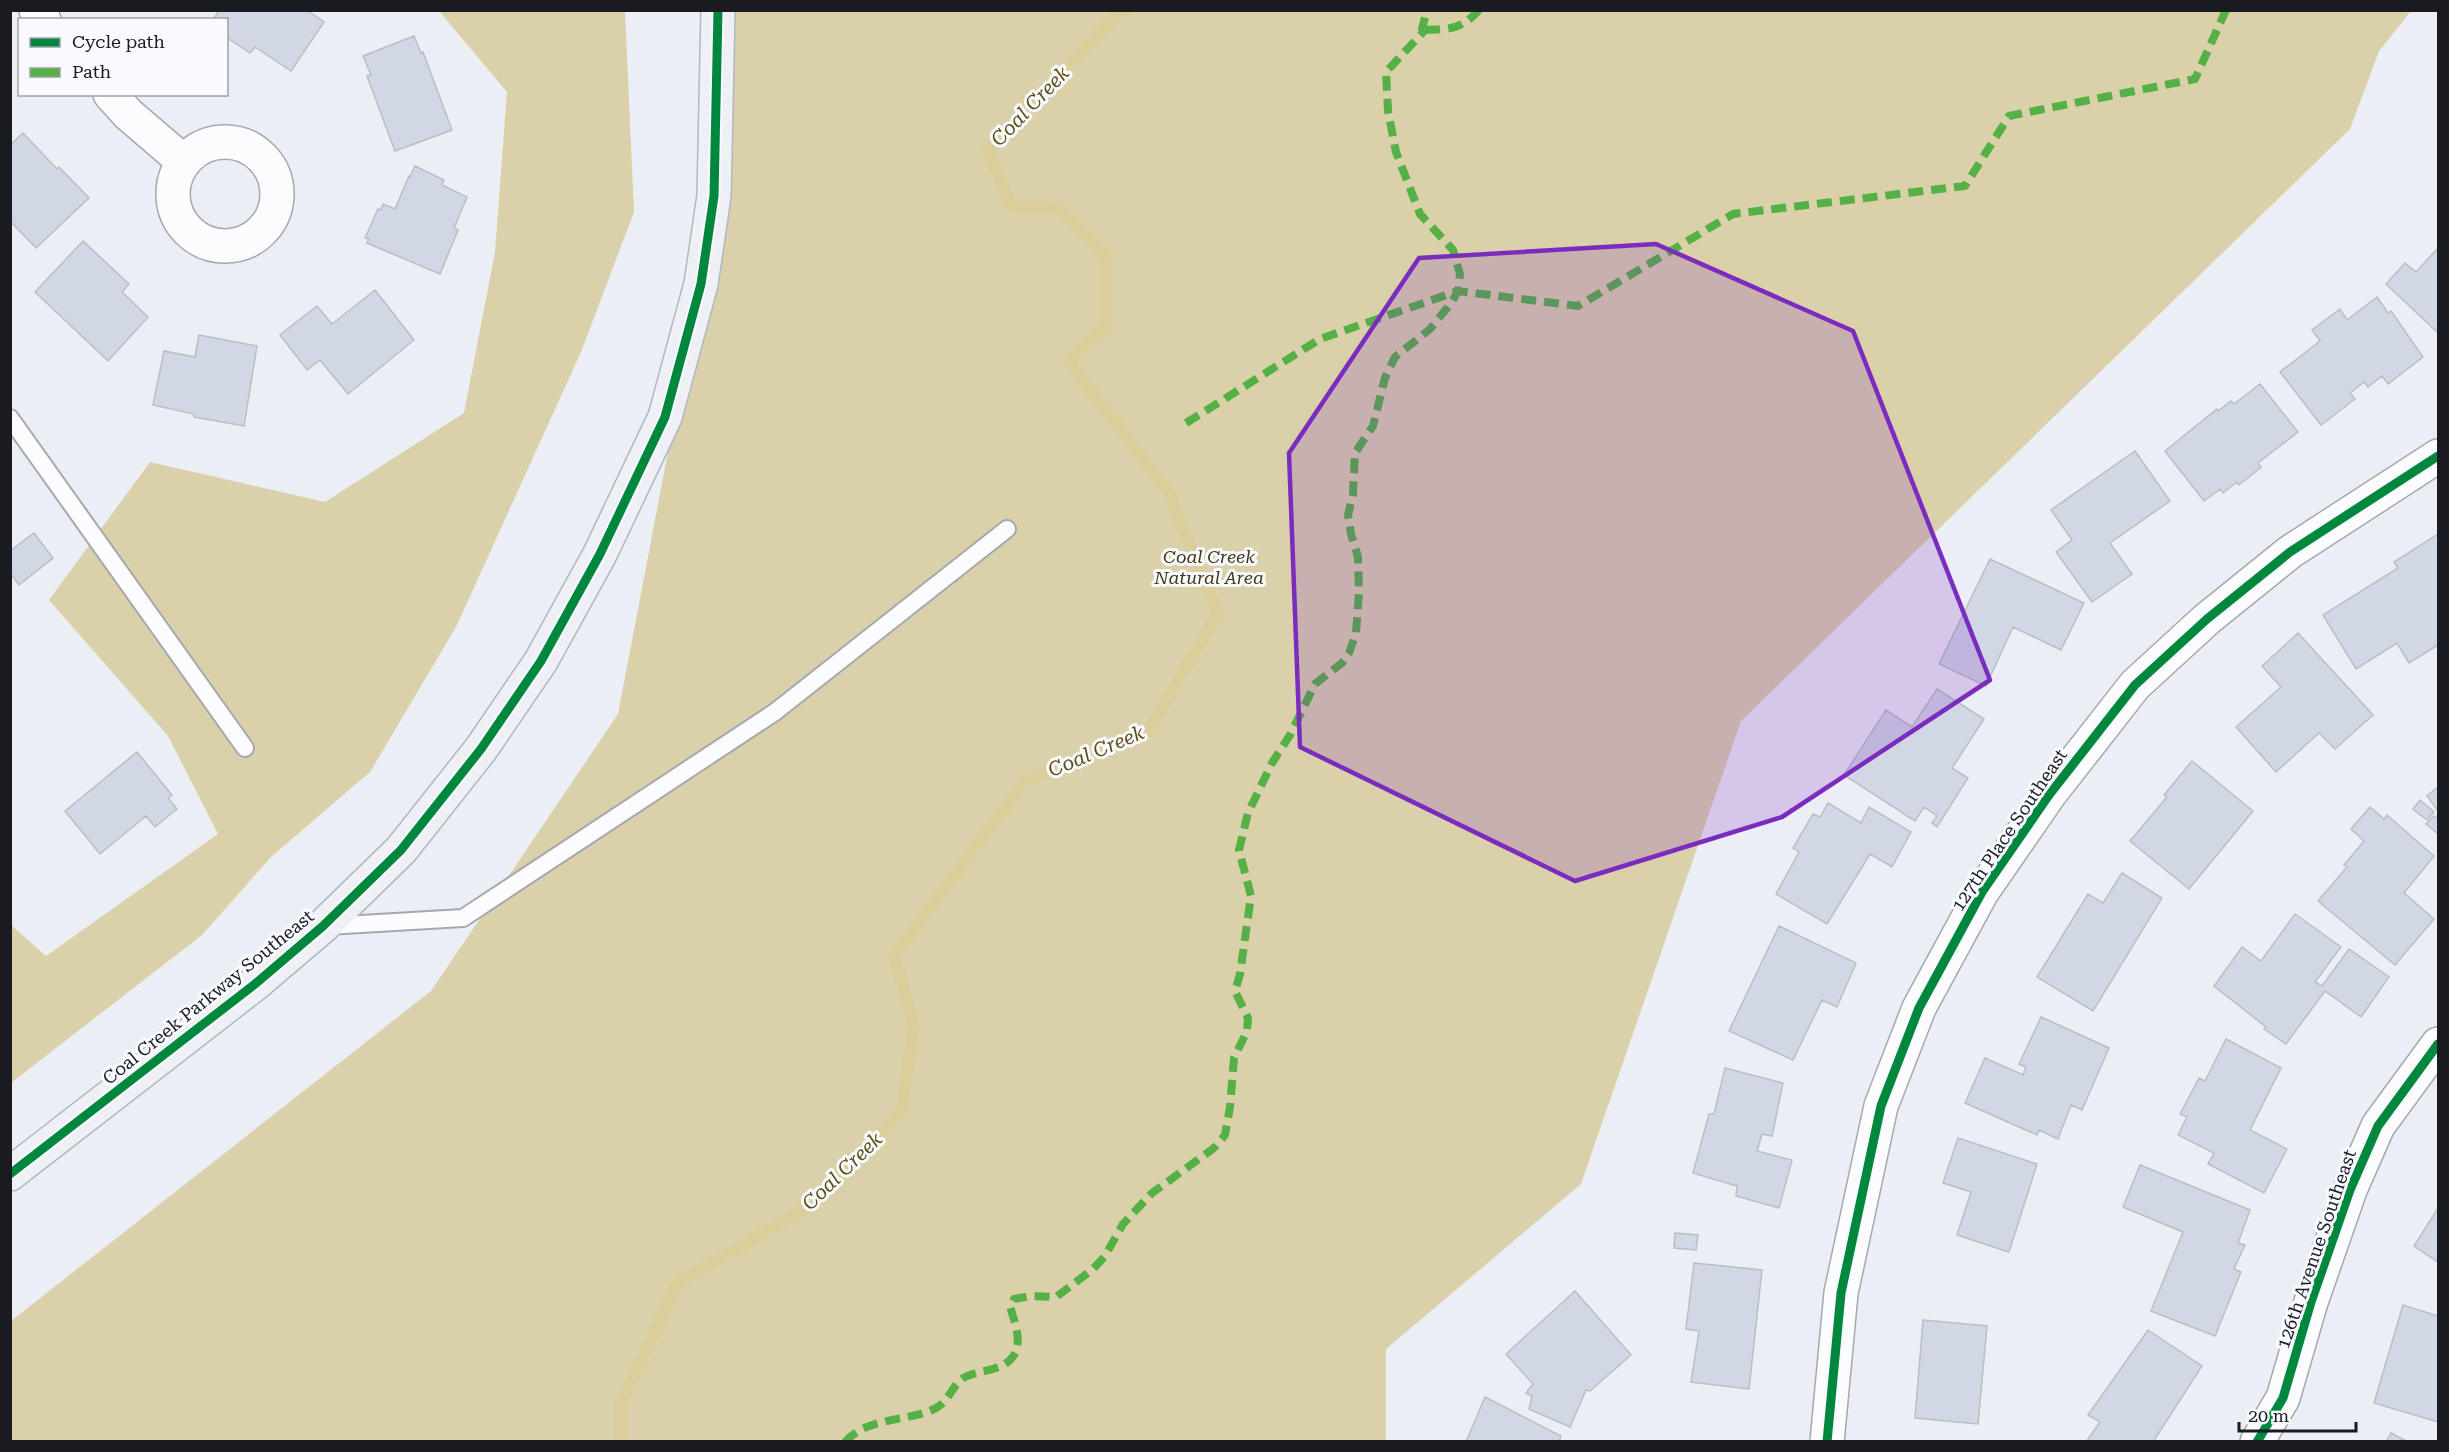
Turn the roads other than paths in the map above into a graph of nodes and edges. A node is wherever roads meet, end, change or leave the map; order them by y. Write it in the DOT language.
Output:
graph roads {
  1 [pos="718,10"];
  2 [pos="112,96"];
  3 [pos="184,162"];
  4 [pos="10,418"];
  5 [pos="2439,456"];
  6 [pos="1007,529"];
  7 [pos="245,748"];
  8 [pos="323,926"];
  9 [pos="2439,1044"];
  10 [pos="10,1174"];
  11 [pos="1827,1442"];
  12 [pos="2257,1442"];
  1 -- 8 [label="main road, Coal Creek Parkway Southeast"];
  2 -- 3 [label="street"];
  4 -- 7 [label="lane"];
  5 -- 11 [label="street, 127th Place Southeast"];
  6 -- 8 [label="lane"];
  8 -- 10 [label="main road, Coal Creek Parkway Southeast"];
  9 -- 12 [label="street, 126th Avenue Southeast"];
}
